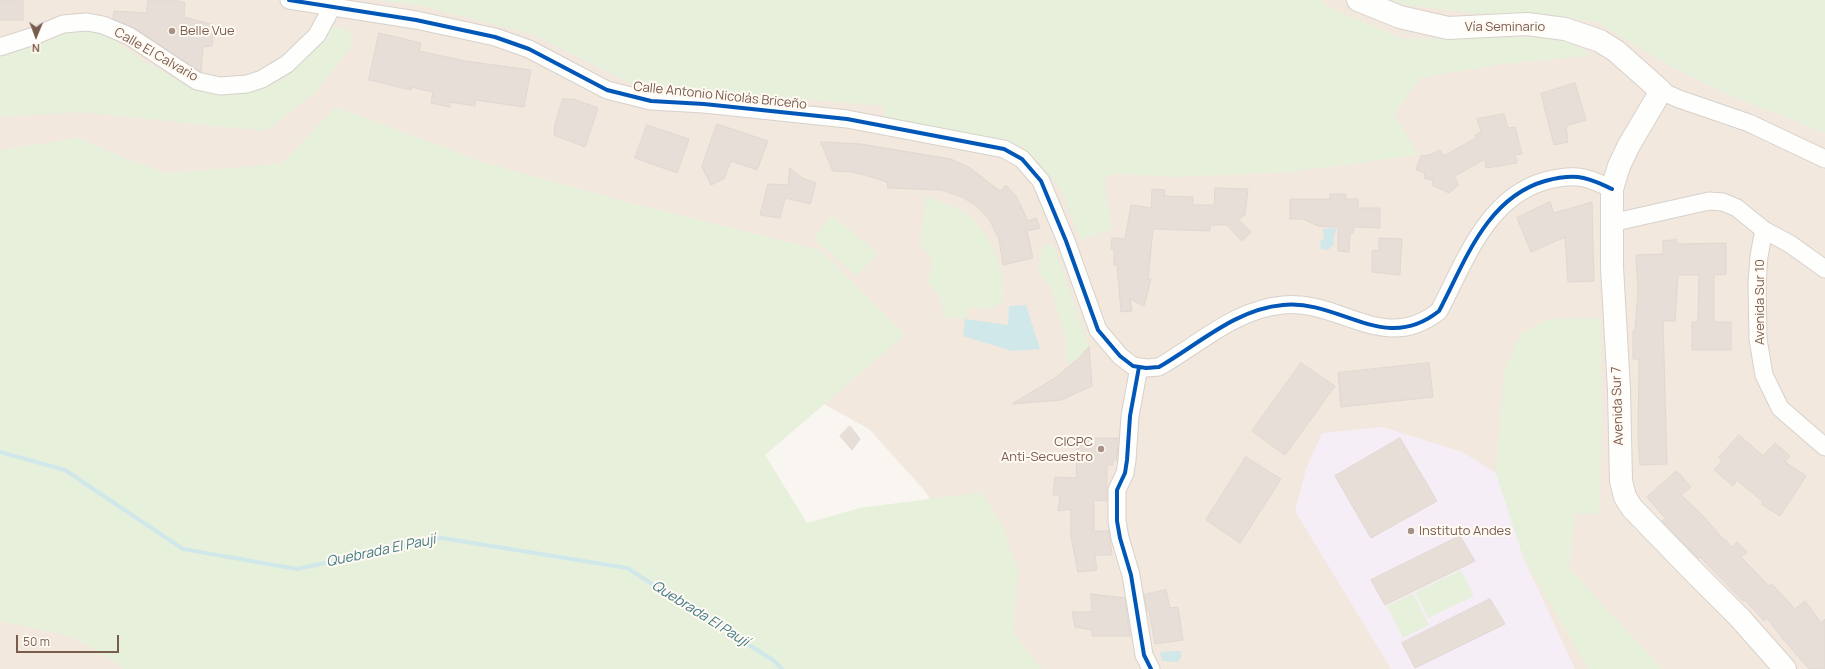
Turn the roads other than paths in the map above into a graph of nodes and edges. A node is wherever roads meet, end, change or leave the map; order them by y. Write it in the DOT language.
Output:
graph roads {
  1 [pos="289,0"];
  2 [pos="1358,0"];
  3 [pos="332,7"];
  4 [pos="0,47"];
  5 [pos="1661,91"];
  6 [pos="1825,159"];
  7 [pos="1612,189"];
  8 [pos="1611,222"];
  9 [pos="1764,230"];
  10 [pos="1825,269"];
  11 [pos="1139,367"];
  12 [pos="1825,447"];
  13 [pos="1151,669"];
  14 [pos="1785,669"];
  1 -- 3 [label="street, Calle Antonio Nicolás Briceño"];
  2 -- 5 [label="main road, Vía Seminario"];
  3 -- 4 [label="street, Calle El Calvario"];
  3 -- 11 [label="street, Calle Antonio Nicolás Briceño"];
  5 -- 6 [label="street"];
  5 -- 7 [label="main road, Avenida Sur 7"];
  7 -- 8 [label="main road, Avenida Sur 7"];
  7 -- 11 [label="street, Calle Antonio Nicolás Briceño"];
  8 -- 9 [label="street"];
  8 -- 14 [label="main road, Avenida Sur 7"];
  9 -- 10 [label="street"];
  9 -- 12 [label="street, Avenida Sur 10"];
  11 -- 13 [label="street"];
}
